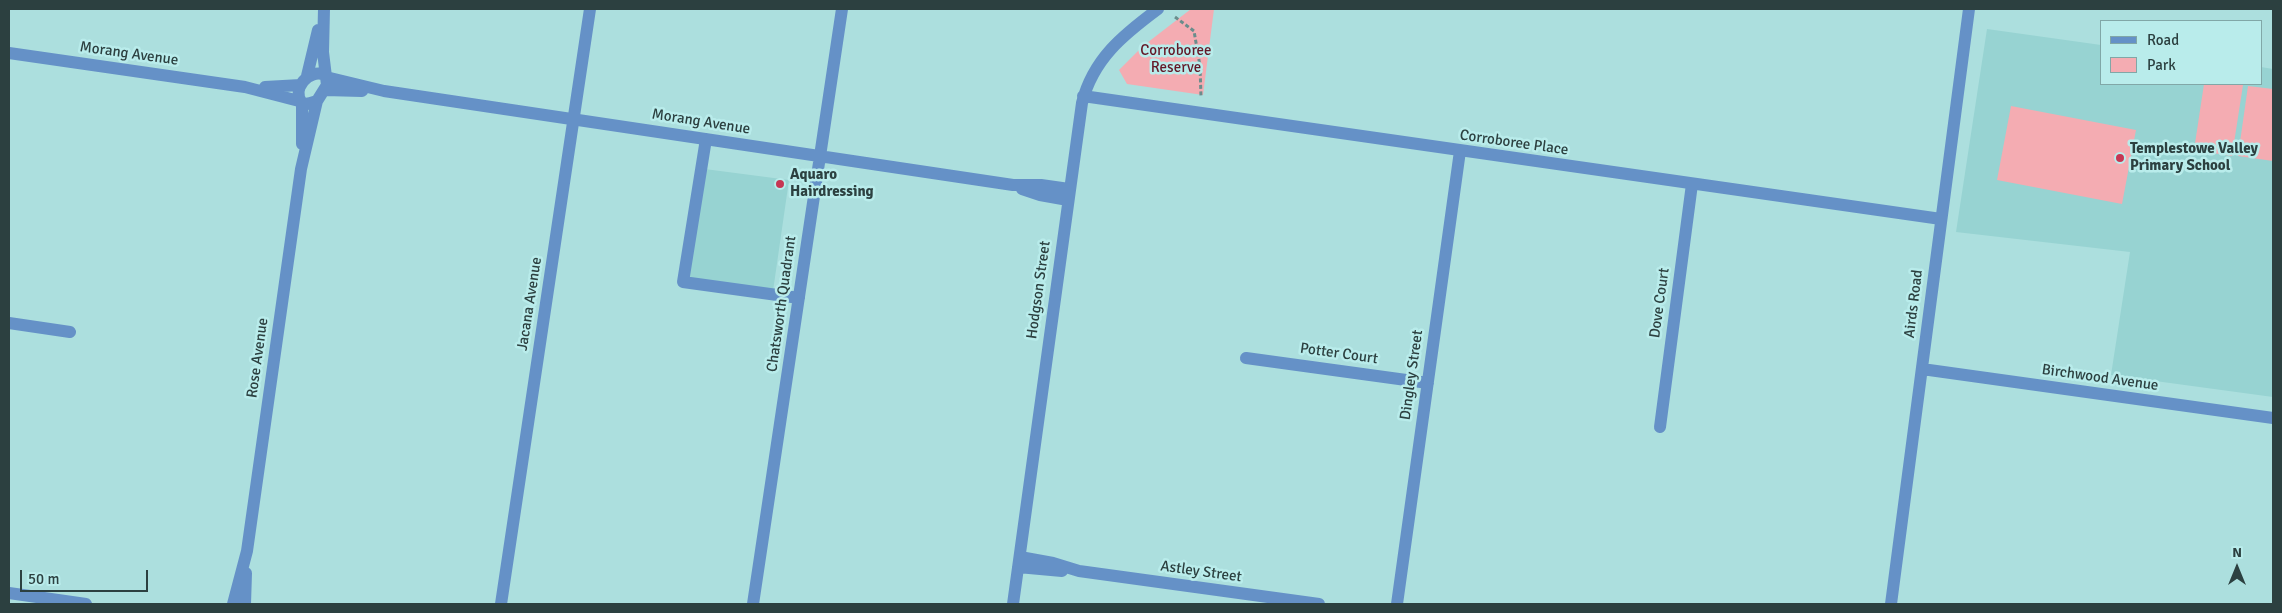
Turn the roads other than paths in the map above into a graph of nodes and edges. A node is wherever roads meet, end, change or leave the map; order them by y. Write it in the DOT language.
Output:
graph roads {
  1 [pos="324,9"];
  2 [pos="590,9"];
  3 [pos="842,9"];
  4 [pos="1158,9"];
  5 [pos="1969,9"];
  6 [pos="9,53"];
  7 [pos="325,76"];
  8 [pos="304,80"];
  9 [pos="245,87"];
  10 [pos="325,90"];
  11 [pos="384,91"];
  12 [pos="1083,96"];
  13 [pos="317,101"];
  14 [pos="300,102"];
  15 [pos="574,119"];
  16 [pos="706,140"];
  17 [pos="1460,151"];
  18 [pos="820,156"];
  19 [pos="301,169"];
  20 [pos="1692,184"];
  21 [pos="1069,195"];
  22 [pos="1941,219"];
  23 [pos="799,298"];
  24 [pos="9,323"];
  25 [pos="70,332"];
  26 [pos="1246,358"];
  27 [pos="1922,369"];
  28 [pos="1428,383"];
  29 [pos="2273,418"];
  30 [pos="1660,426"];
  31 [pos="247,551"];
  32 [pos="1019,562"];
  33 [pos="9,593"];
  34 [pos="1266,601"];
  35 [pos="86,604"];
  36 [pos="233,604"];
  37 [pos="246,604"];
  38 [pos="501,604"];
  39 [pos="753,604"];
  40 [pos="1013,604"];
  41 [pos="1319,604"];
  42 [pos="1397,604"];
  43 [pos="1891,604"];
  1 -- 7 [label="street"];
  1 -- 8 [label="street"];
  2 -- 15 [label="street, Jacana Avenue"];
  3 -- 18 [label="street, Chatsworth Quadrant"];
  4 -- 12 [label="street, Hodgson Street"];
  5 -- 22 [label="street, Airds Road"];
  6 -- 9 [label="street, Morang Avenue"];
  7 -- 8 [label="street, Morang Avenue"];
  7 -- 10 [label="street"];
  7 -- 11 [label="street, Morang Avenue"];
  8 -- 9 [label="street, Morang Avenue"];
  8 -- 14 [label="street, Rose Avenue"];
  9 -- 14 [label="street, Morang Avenue"];
  10 -- 11 [label="street, Morang Avenue"];
  10 -- 13 [label="street"];
  11 -- 15 [label="street, Morang Avenue"];
  12 -- 17 [label="street, Corroboree Place"];
  12 -- 21 [label="street, Hodgson Street"];
  13 -- 14 [label="street"];
  13 -- 19 [label="street, Rose Avenue"];
  14 -- 19 [label="street, Rose Avenue"];
  15 -- 16 [label="street, Morang Avenue"];
  15 -- 38 [label="street, Jacana Avenue"];
  16 -- 18 [label="street, Morang Avenue"];
  16 -- 23 [label="street"];
  17 -- 20 [label="street, Corroboree Place"];
  17 -- 28 [label="street, Dingley Street"];
  18 -- 21 [label="street, Morang Avenue"];
  18 -- 23 [label="street, Chatsworth Quadrant"];
  19 -- 31 [label="street, Rose Avenue"];
  20 -- 22 [label="street, Corroboree Place"];
  20 -- 30 [label="street, Dove Court"];
  21 -- 32 [label="street, Hodgson Street"];
  22 -- 27 [label="street, Airds Road"];
  23 -- 39 [label="street, Chatsworth Quadrant"];
  24 -- 25 [label="street"];
  26 -- 28 [label="street, Potter Court"];
  27 -- 29 [label="street, Birchwood Avenue"];
  27 -- 43 [label="street, Airds Road"];
  28 -- 42 [label="street, Dingley Street"];
  31 -- 36 [label="street, Rose Avenue"];
  31 -- 37 [label="street, Rose Avenue"];
  32 -- 34 [label="street, Astley Street"];
  32 -- 40 [label="street, Hodgson Street"];
  33 -- 35 [label="street"];
  34 -- 41 [label="street, Astley Street"];
}
